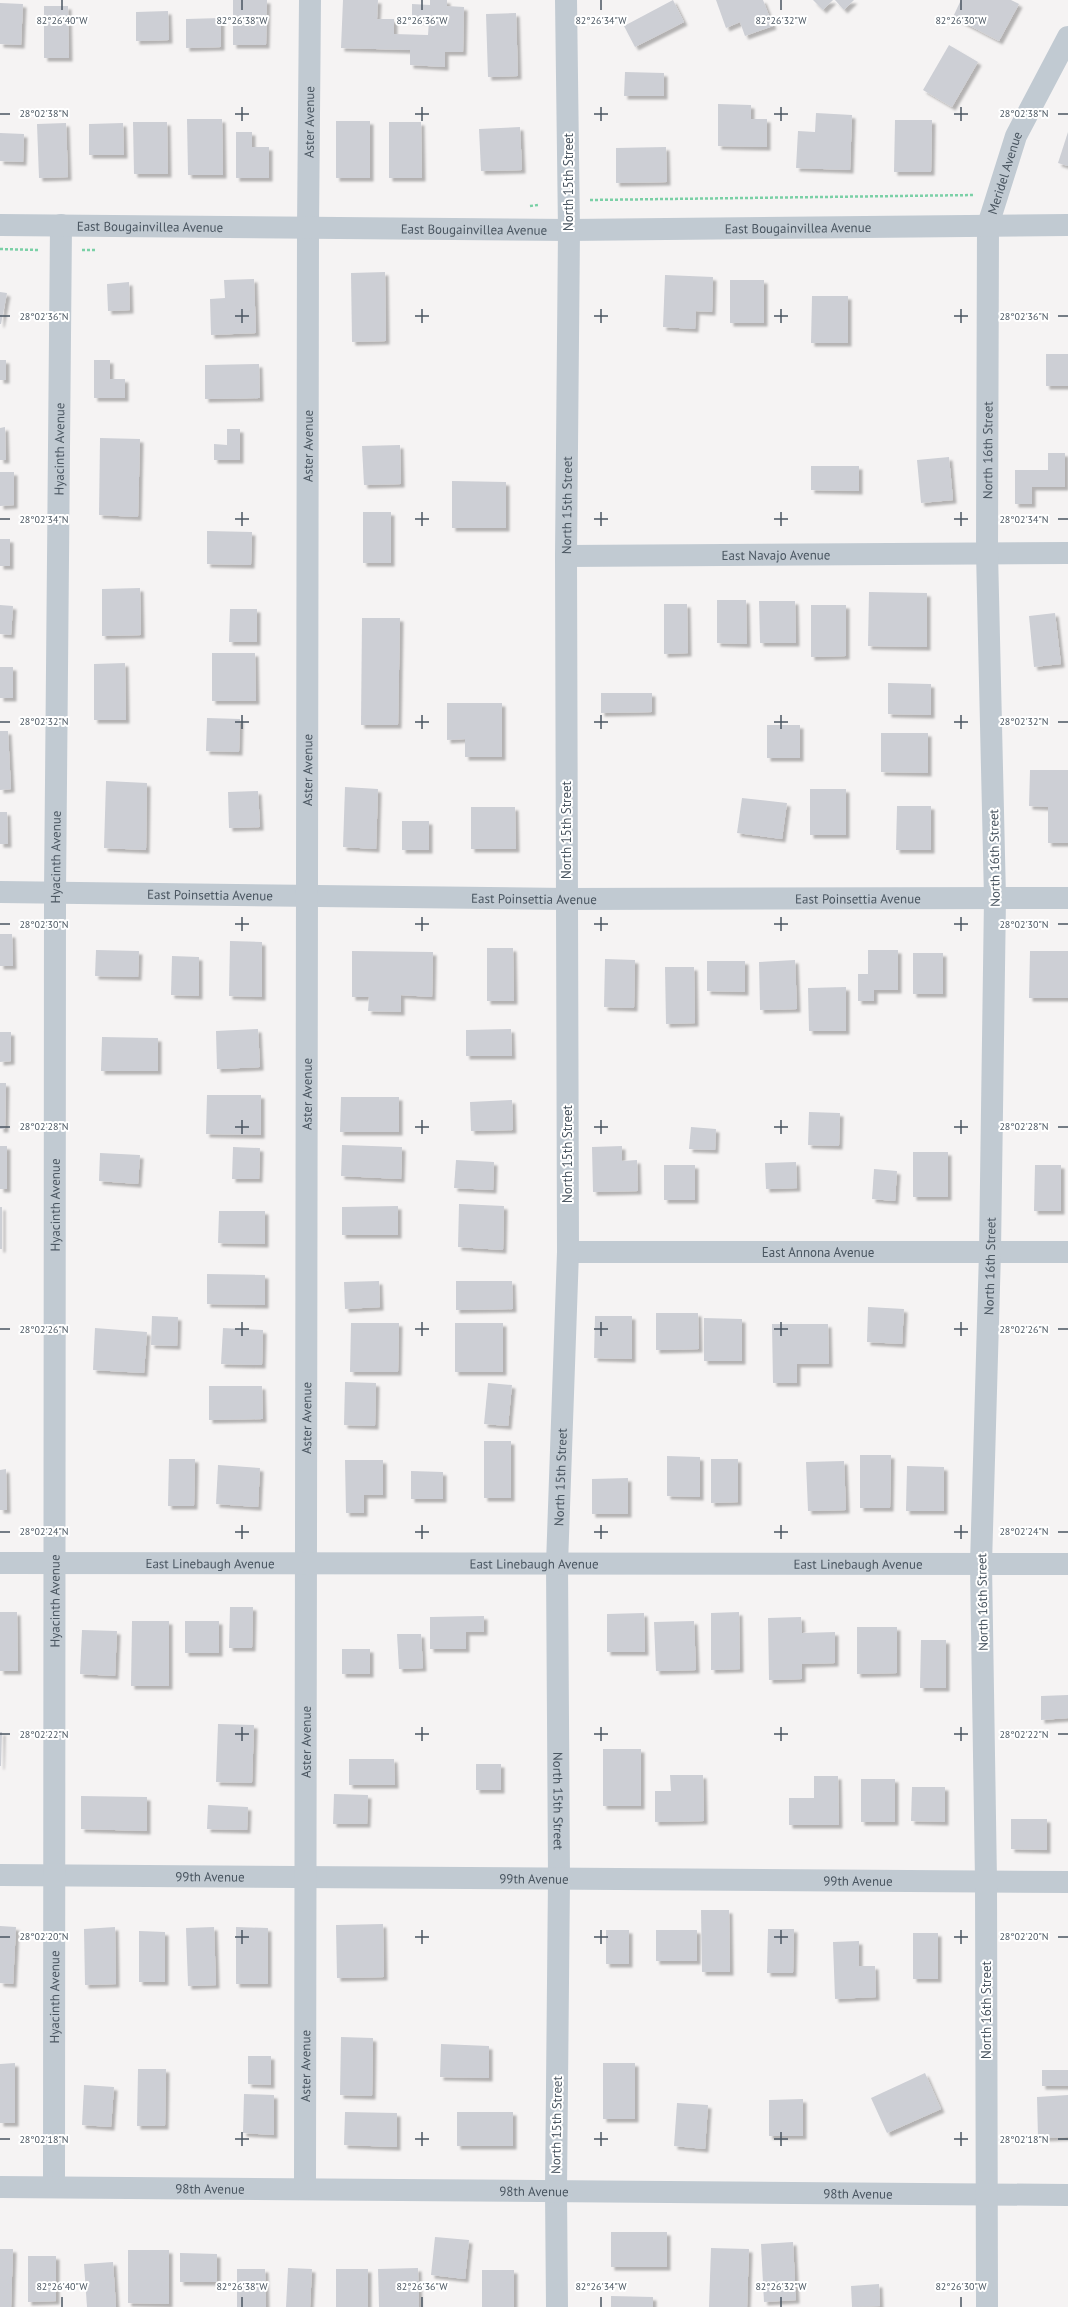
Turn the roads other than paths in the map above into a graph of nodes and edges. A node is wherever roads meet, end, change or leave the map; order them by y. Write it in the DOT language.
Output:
graph roads {
  1 [pos="310,0"];
  2 [pos="566,0"];
  3 [pos="1068,37"];
  4 [pos="0,225"];
  5 [pos="61,225"];
  6 [pos="988,225"];
  7 [pos="1068,225"];
  8 [pos="308,228"];
  9 [pos="569,230"];
  10 [pos="986,552"];
  11 [pos="1068,553"];
  12 [pos="566,556"];
  13 [pos="0,892"];
  14 [pos="55,893"];
  15 [pos="308,896"];
  16 [pos="995,898"];
  17 [pos="1068,898"];
  18 [pos="566,899"];
  19 [pos="568,1252"];
  20 [pos="990,1252"];
  21 [pos="1068,1252"];
  22 [pos="0,1563"];
  23 [pos="54,1564"];
  24 [pos="307,1564"];
  25 [pos="557,1564"];
  26 [pos="981,1564"];
  27 [pos="1068,1564"];
  28 [pos="0,1875"];
  29 [pos="54,1875"];
  30 [pos="304,1877"];
  31 [pos="558,1878"];
  32 [pos="986,1881"];
  33 [pos="1068,1882"];
  34 [pos="54,2186"];
  35 [pos="0,2187"];
  36 [pos="305,2188"];
  37 [pos="556,2191"];
  38 [pos="987,2195"];
  39 [pos="1068,2195"];
  40 [pos="557,2307"];
  41 [pos="987,2307"];
  1 -- 8 [label="street, Aster Avenue"];
  2 -- 9 [label="street, North 15th Street"];
  3 -- 6 [label="street, Meridel Avenue"];
  4 -- 5 [label="street, East Bougainvillea Avenue"];
  5 -- 8 [label="street, East Bougainvillea Avenue"];
  5 -- 14 [label="street, Hyacinth Avenue"];
  6 -- 7 [label="street, East Bougainvillea Avenue"];
  6 -- 9 [label="street, East Bougainvillea Avenue"];
  6 -- 10 [label="street, North 16th Street"];
  8 -- 9 [label="street, East Bougainvillea Avenue"];
  8 -- 15 [label="street, Aster Avenue"];
  9 -- 12 [label="street, North 15th Street"];
  10 -- 11 [label="street, East Navajo Avenue"];
  10 -- 12 [label="street, East Navajo Avenue"];
  10 -- 16 [label="street, North 16th Street"];
  12 -- 18 [label="street, North 15th Street"];
  13 -- 14 [label="street, East Poinsettia Avenue"];
  14 -- 15 [label="street, East Poinsettia Avenue"];
  14 -- 23 [label="street, Hyacinth Avenue"];
  15 -- 18 [label="street, East Poinsettia Avenue"];
  15 -- 24 [label="street, Aster Avenue"];
  16 -- 17 [label="street, East Poinsettia Avenue"];
  16 -- 18 [label="street, East Poinsettia Avenue"];
  16 -- 20 [label="street, North 16th Street"];
  18 -- 19 [label="street, North 15th Street"];
  19 -- 20 [label="street, East Annona Avenue"];
  19 -- 25 [label="street, North 15th Street"];
  20 -- 21 [label="street, East Annona Avenue"];
  20 -- 26 [label="street, North 16th Street"];
  22 -- 23 [label="street, East Linebaugh Avenue"];
  23 -- 24 [label="street, East Linebaugh Avenue"];
  23 -- 29 [label="street, Hyacinth Avenue"];
  24 -- 25 [label="street, East Linebaugh Avenue"];
  24 -- 30 [label="street, Aster Avenue"];
  25 -- 26 [label="street, East Linebaugh Avenue"];
  25 -- 31 [label="street, North 15th Street"];
  26 -- 27 [label="street, East Linebaugh Avenue"];
  26 -- 32 [label="street, North 16th Street"];
  28 -- 29 [label="street, 99th Avenue"];
  29 -- 30 [label="street, 99th Avenue"];
  29 -- 34 [label="street, Hyacinth Avenue"];
  30 -- 31 [label="street, 99th Avenue"];
  30 -- 36 [label="street, Aster Avenue"];
  31 -- 32 [label="street, 99th Avenue"];
  31 -- 37 [label="street, North 15th Street"];
  32 -- 33 [label="street, 99th Avenue"];
  32 -- 38 [label="street, North 16th Street"];
  34 -- 35 [label="street, 98th Avenue"];
  34 -- 36 [label="street, 98th Avenue"];
  36 -- 37 [label="street, 98th Avenue"];
  37 -- 38 [label="street, 98th Avenue"];
  37 -- 40 [label="street, North 15th Street"];
  38 -- 39 [label="street, 98th Avenue"];
  38 -- 41 [label="street, North 16th Street"];
}
